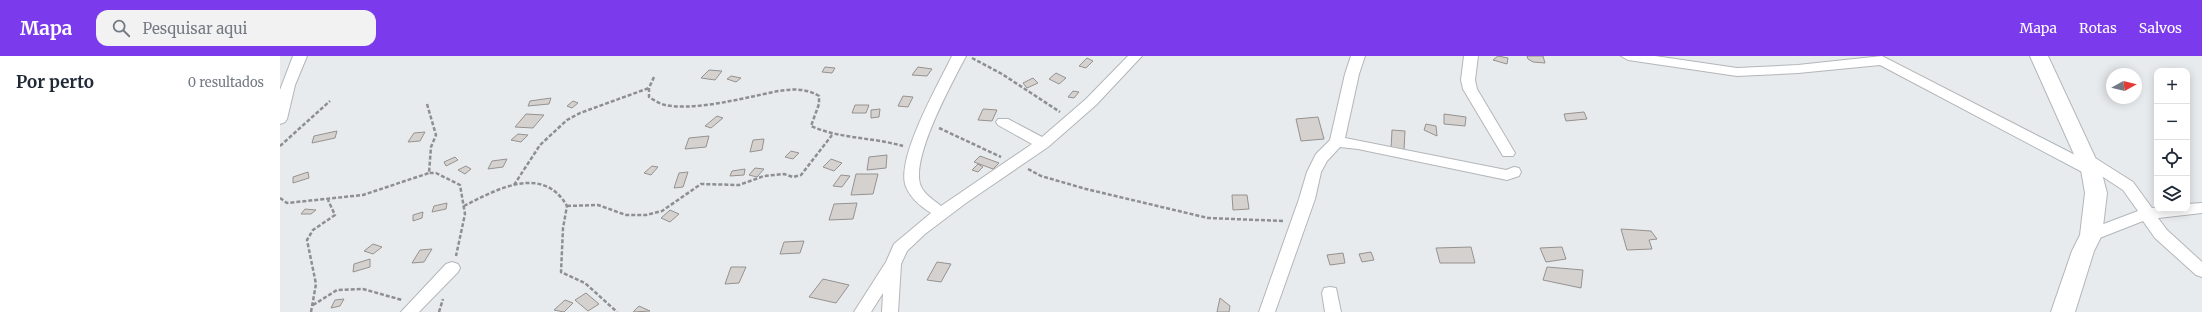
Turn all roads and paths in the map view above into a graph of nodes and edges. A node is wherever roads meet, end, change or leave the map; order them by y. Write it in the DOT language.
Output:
graph roads {
  1 [pos="300,56"];
  2 [pos="959,56"];
  3 [pos="968,56"];
  4 [pos="1135,56"];
  5 [pos="1358,56"];
  6 [pos="1471,56"];
  7 [pos="1628,56"];
  8 [pos="2040,56"];
  9 [pos="1878,58"];
  10 [pos="654,76"];
  11 [pos="649,88"];
  12 [pos="330,101"];
  13 [pos="427,104"];
  14 [pos="280,119"];
  15 [pos="1072,120"];
  16 [pos="928,122"];
  17 [pos="1003,122"];
  18 [pos="832,135"];
  19 [pos="1337,142"];
  20 [pos="1043,144"];
  21 [pos="280,146"];
  22 [pos="917,150"];
  23 [pos="1508,153"];
  24 [pos="1016,164"];
  25 [pos="2089,165"];
  26 [pos="1514,172"];
  27 [pos="429,173"];
  28 [pos="514,185"];
  29 [pos="280,198"];
  30 [pos="328,200"];
  31 [pos="464,206"];
  32 [pos="567,206"];
  33 [pos="2202,208"];
  34 [pos="941,213"];
  35 [pos="2146,214"];
  36 [pos="1299,221"];
  37 [pos="2091,235"];
  38 [pos="893,264"];
  39 [pos="452,268"];
  40 [pos="2202,271"];
  41 [pos="1330,293"];
  42 [pos="444,295"];
  43 [pos="421,299"];
  44 [pos="312,305"];
  45 [pos="310,312"];
  46 [pos="409,312"];
  47 [pos="439,312"];
  48 [pos="616,312"];
  49 [pos="862,312"];
  50 [pos="890,312"];
  51 [pos="1267,312"];
  52 [pos="1333,312"];
  53 [pos="2063,312"];
  1 -- 14 [label="street"];
  2 -- 16 [label="street"];
  3 -- 15 [label="path"];
  4 -- 15 [label="street"];
  5 -- 19 [label="street"];
  6 -- 23 [label="street"];
  7 -- 9 [label="street"];
  8 -- 25 [label="main road"];
  9 -- 25 [label="street"];
  10 -- 11 [label="path"];
  11 -- 18 [label="path"];
  11 -- 28 [label="path"];
  12 -- 21 [label="path"];
  13 -- 27 [label="path"];
  15 -- 20 [label="street"];
  16 -- 22 [label="street"];
  16 -- 24 [label="path"];
  17 -- 20 [label="street"];
  18 -- 22 [label="path"];
  18 -- 32 [label="path"];
  19 -- 26 [label="street"];
  19 -- 36 [label="street"];
  20 -- 24 [label="street"];
  22 -- 34 [label="street"];
  24 -- 34 [label="street"];
  24 -- 36 [label="path"];
  25 -- 35 [label="street"];
  25 -- 37 [label="main road"];
  27 -- 30 [label="path"];
  27 -- 31 [label="path"];
  28 -- 31 [label="path"];
  28 -- 32 [label="path"];
  29 -- 30 [label="path"];
  30 -- 44 [label="path"];
  31 -- 39 [label="path"];
  32 -- 48 [label="path"];
  33 -- 35 [label="street"];
  34 -- 38 [label="street"];
  35 -- 37 [label="street"];
  35 -- 40 [label="street"];
  36 -- 51 [label="street"];
  37 -- 53 [label="main road"];
  38 -- 49 [label="street"];
  38 -- 50 [label="street"];
  39 -- 43 [label="street"];
  41 -- 52 [label="street"];
  42 -- 47 [label="path"];
  43 -- 44 [label="path"];
  43 -- 46 [label="street"];
  44 -- 45 [label="path"];
}
